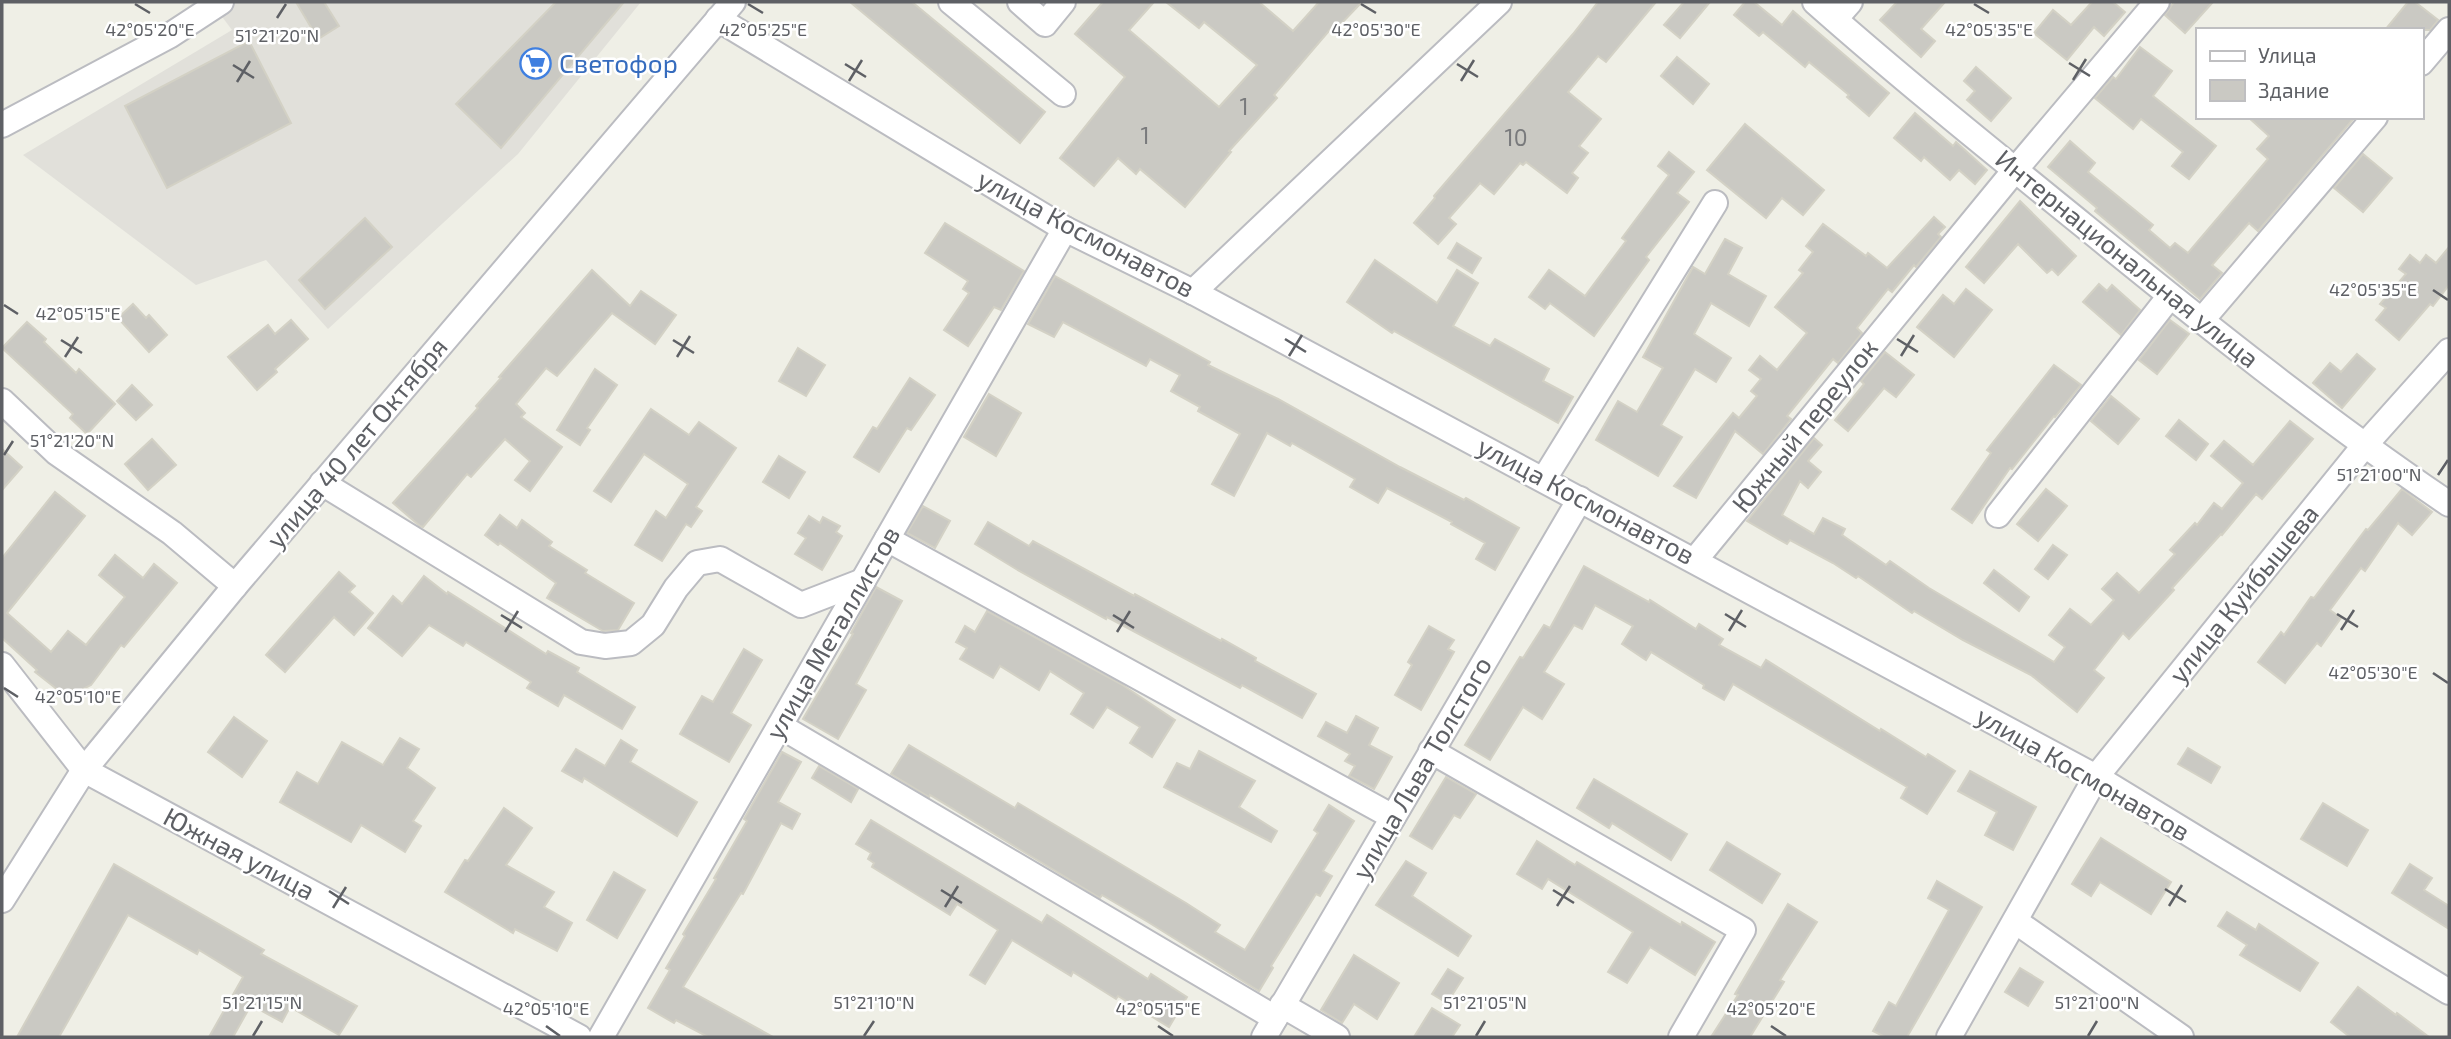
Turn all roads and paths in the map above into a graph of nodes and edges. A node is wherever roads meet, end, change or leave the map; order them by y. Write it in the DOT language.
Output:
graph roads {
  1 [pos="221,2"];
  2 [pos="951,2"];
  3 [pos="1020,2"];
  4 [pos="1063,2"];
  5 [pos="1499,2"];
  6 [pos="1815,2"];
  7 [pos="2157,2"];
  8 [pos="725,10"];
  9 [pos="1842,10"];
  10 [pos="2449,30"];
  11 [pos="2423,61"];
  12 [pos="1063,94"];
  13 [pos="2373,119"];
  14 [pos="2,125"];
  15 [pos="2015,170"];
  16 [pos="1715,202"];
  17 [pos="1065,229"];
  18 [pos="1193,292"];
  19 [pos="2170,296"];
  20 [pos="2201,321"];
  21 [pos="2449,351"];
  22 [pos="2,401"];
  23 [pos="2364,446"];
  24 [pos="1544,479"];
  25 [pos="322,483"];
  26 [pos="1580,499"];
  27 [pos="2449,504"];
  28 [pos="1998,515"];
  29 [pos="887,540"];
  30 [pos="1695,559"];
  31 [pos="863,581"];
  32 [pos="235,586"];
  33 [pos="2,665"];
  34 [pos="780,726"];
  35 [pos="1431,751"];
  36 [pos="84,770"];
  37 [pos="2096,777"];
  38 [pos="1393,817"];
  39 [pos="2,900"];
  40 [pos="2015,921"];
  41 [pos="2449,992"];
  42 [pos="1274,1020"];
  43 [pos="579,1037"];
  44 [pos="601,1037"];
  45 [pos="1337,1037"];
  46 [pos="1681,1037"];
  47 [pos="1950,1037"];
  48 [pos="2181,1037"];
  1 -- 14 [label="street"];
  2 -- 12 [label="street"];
  3 -- 4 [label="street"];
  5 -- 18 [label="street"];
  6 -- 9 [label="street, Интернациональная улица"];
  7 -- 15 [label="street, Южный переулок"];
  8 -- 17 [label="street, улица Космонавтов"];
  8 -- 25 [label="street, улица 40 лет Октября"];
  9 -- 15 [label="street, Интернациональная улица"];
  10 -- 11 [label="street"];
  13 -- 20 [label="street"];
  15 -- 19 [label="street, Интернациональная улица"];
  15 -- 30 [label="street, Южный переулок"];
  16 -- 24 [label="street"];
  17 -- 18 [label="street, улица Космонавтов"];
  17 -- 29 [label="street, улица Металлистов"];
  18 -- 24 [label="street, улица Космонавтов"];
  19 -- 20 [label="street, Интернациональная улица"];
  19 -- 28 [label="street"];
  20 -- 23 [label="street, Интернациональная улица"];
  21 -- 23 [label="street, улица Куйбышева"];
  22 -- 32 [label="street"];
  23 -- 27 [label="street, Интернациональная улица"];
  23 -- 37 [label="street, улица Куйбышева"];
  24 -- 26 [label="street, улица Космонавтов"];
  25 -- 31 [label="street"];
  25 -- 32 [label="street, улица 40 лет Октября"];
  26 -- 30 [label="street, улица Космонавтов"];
  26 -- 35 [label="street, улица Льва Толстого"];
  29 -- 31 [label="street, улица Металлистов"];
  29 -- 38 [label="street"];
  30 -- 37 [label="street, улица Космонавтов"];
  31 -- 34 [label="street, улица Металлистов"];
  32 -- 36 [label="street, улица 40 лет Октября"];
  33 -- 36 [label="street"];
  34 -- 42 [label="street"];
  34 -- 44 [label="street, улица Металлистов"];
  35 -- 38 [label="street, улица Льва Толстого"];
  35 -- 46 [label="street"];
  36 -- 39 [label="street, улица 40 лет Октября"];
  36 -- 43 [label="street, Южная улица"];
  37 -- 40 [label="street, улица Куйбышева"];
  37 -- 41 [label="street, улица Космонавтов"];
  38 -- 42 [label="street, улица Льва Толстого"];
  40 -- 47 [label="street, улица Куйбышева"];
  40 -- 48 [label="street"];
  42 -- 45 [label="street"];
}
